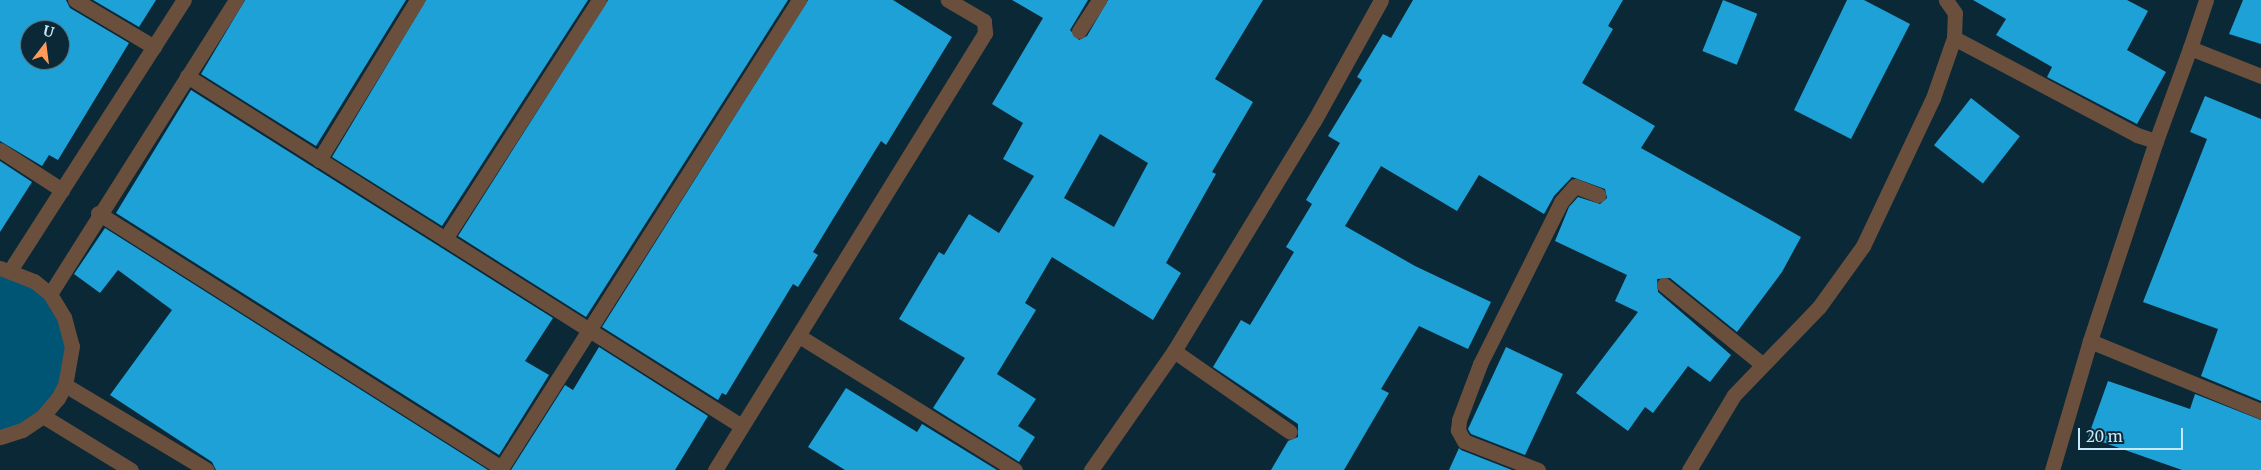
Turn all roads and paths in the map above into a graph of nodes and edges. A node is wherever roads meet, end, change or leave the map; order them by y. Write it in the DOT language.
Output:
graph roads {
  1 [pos="75,0"];
  2 [pos="184,0"];
  3 [pos="236,0"];
  4 [pos="417,0"];
  5 [pos="599,0"];
  6 [pos="799,0"];
  7 [pos="948,0"];
  8 [pos="1099,0"];
  9 [pos="1381,0"];
  10 [pos="1946,0"];
  11 [pos="2206,0"];
  12 [pos="1079,31"];
  13 [pos="1954,38"];
  14 [pos="154,47"];
  15 [pos="2190,48"];
  16 [pos="187,76"];
  17 [pos="2261,76"];
  18 [pos="2156,141"];
  19 [pos="0,150"];
  20 [pos="319,160"];
  21 [pos="62,190"];
  22 [pos="1598,195"];
  23 [pos="98,213"];
  24 [pos="445,239"];
  25 [pos="6,268"];
  26 [pos="1664,285"];
  27 [pos="50,294"];
  28 [pos="590,330"];
  29 [pos="799,336"];
  30 [pos="2090,341"];
  31 [pos="1174,351"];
  32 [pos="1762,364"];
  33 [pos="65,385"];
  34 [pos="2261,411"];
  35 [pos="43,416"];
  36 [pos="740,426"];
  37 [pos="1290,432"];
  38 [pos="0,437"];
  39 [pos="501,469"];
  40 [pos="131,470"];
  41 [pos="207,470"];
  42 [pos="715,470"];
  43 [pos="1015,470"];
  44 [pos="1091,470"];
  45 [pos="1538,470"];
  46 [pos="1689,470"];
  47 [pos="2052,470"];
  1 -- 14 [label="street"];
  2 -- 14 [label="street"];
  3 -- 16 [label="street"];
  4 -- 20 [label="street"];
  5 -- 24 [label="street"];
  6 -- 28 [label="street"];
  7 -- 29 [label="street"];
  8 -- 12 [label="street"];
  9 -- 31 [label="street"];
  10 -- 13 [label="street"];
  11 -- 15 [label="street"];
  13 -- 18 [label="street"];
  13 -- 32 [label="street"];
  14 -- 21 [label="street"];
  15 -- 17 [label="street"];
  15 -- 18 [label="street"];
  16 -- 20 [label="street"];
  16 -- 23 [label="street"];
  18 -- 30 [label="street"];
  19 -- 21 [label="street"];
  20 -- 24 [label="street"];
  21 -- 25 [label="street"];
  22 -- 45 [label="street"];
  23 -- 27 [label="street"];
  23 -- 39 [label="street"];
  24 -- 28 [label="street"];
  25 -- 27 [label="street"];
  26 -- 32 [label="street"];
  27 -- 33 [label="street"];
  28 -- 36 [label="street"];
  28 -- 39 [label="street"];
  29 -- 36 [label="street"];
  29 -- 43 [label="street"];
  30 -- 34 [label="street"];
  30 -- 47 [label="street"];
  31 -- 37 [label="street"];
  31 -- 44 [label="street"];
  32 -- 46 [label="street"];
  33 -- 35 [label="street"];
  33 -- 41 [label="street"];
  35 -- 38 [label="street"];
  35 -- 40 [label="street"];
  36 -- 42 [label="street"];
}
